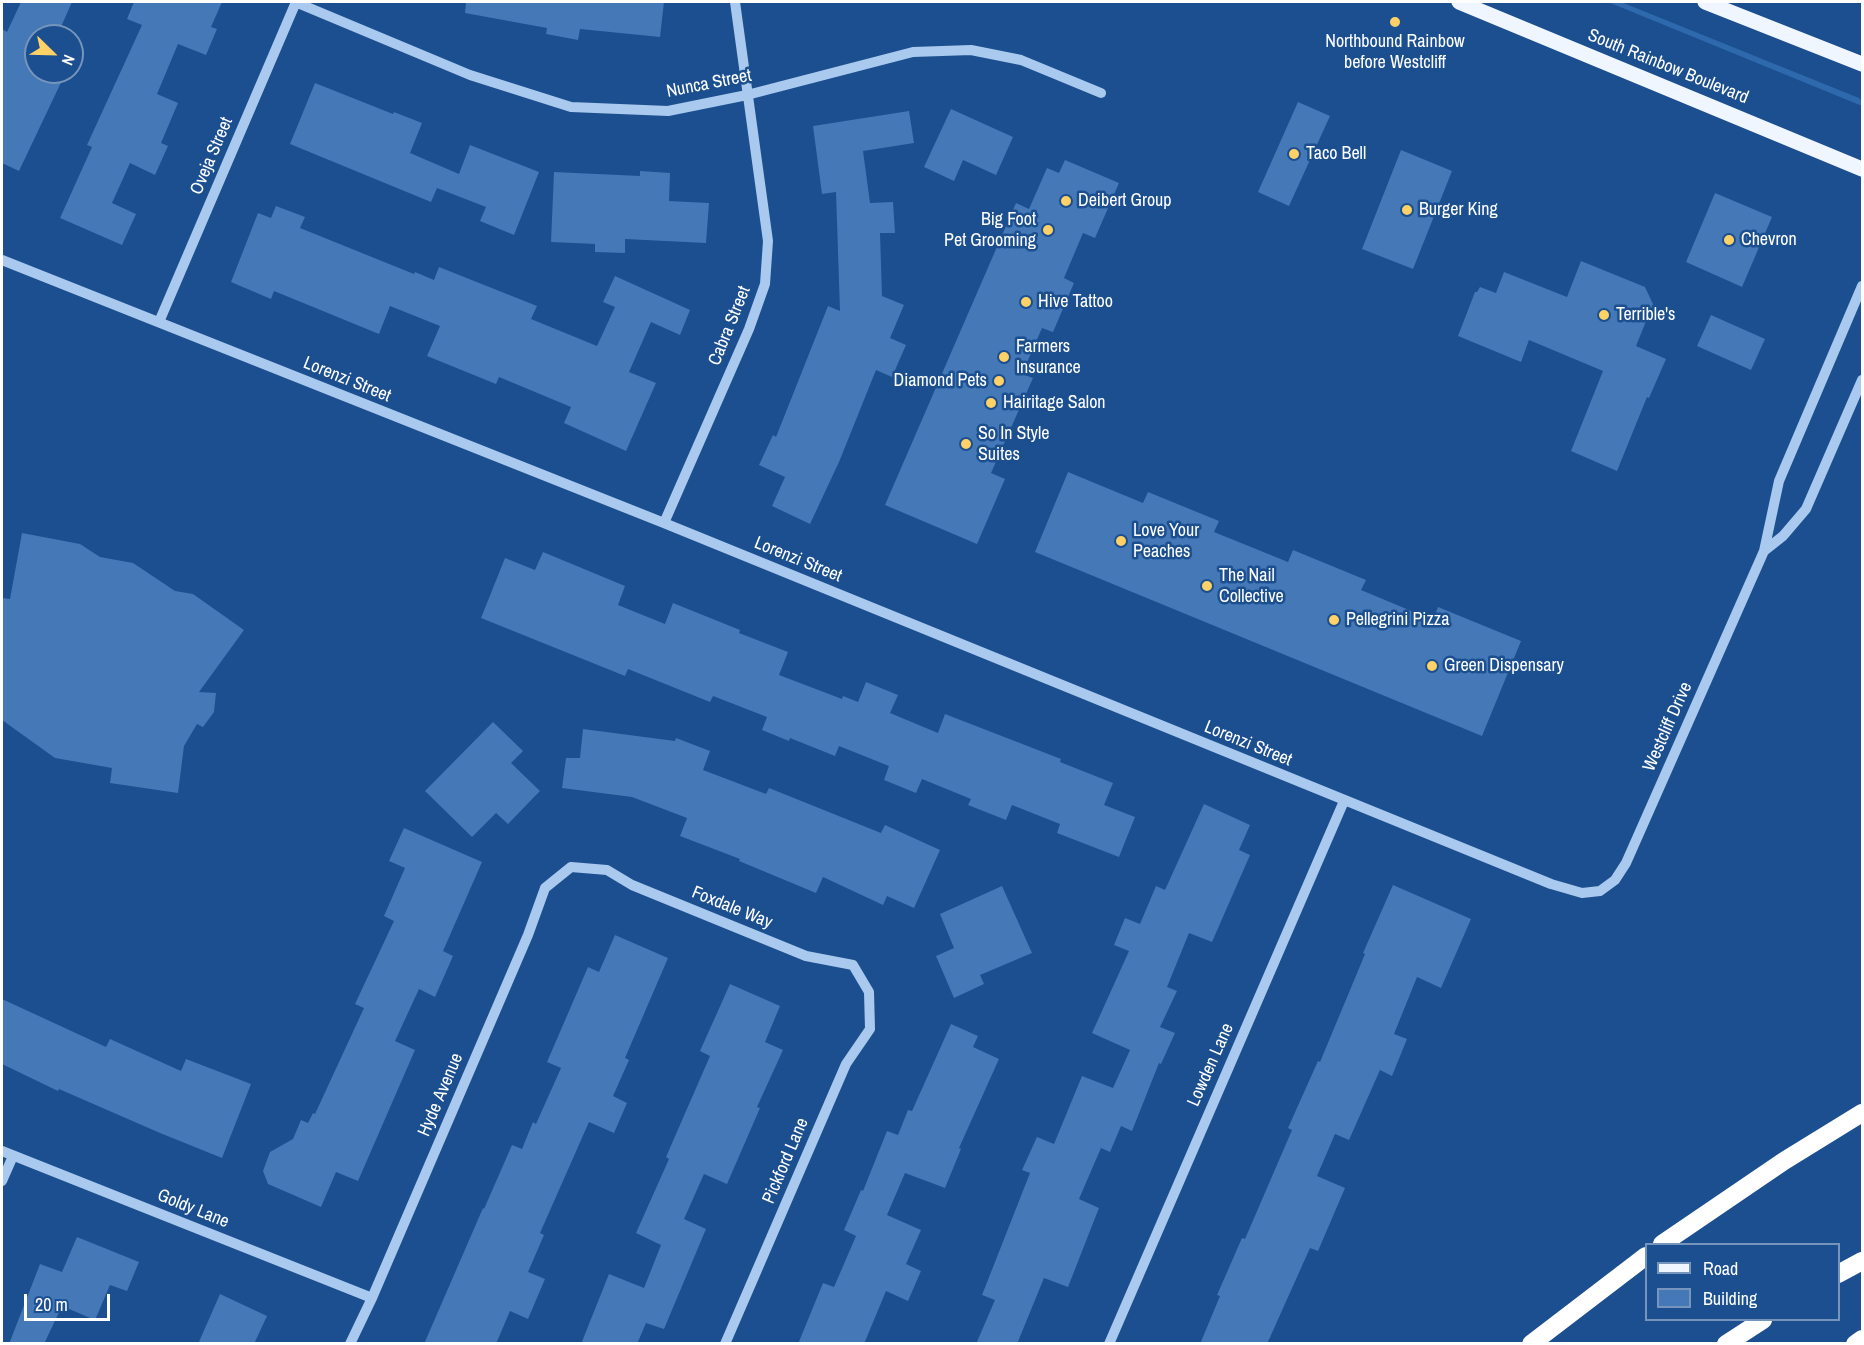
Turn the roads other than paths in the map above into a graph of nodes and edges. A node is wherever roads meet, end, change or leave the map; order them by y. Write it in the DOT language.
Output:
graph roads {
  1 [pos="296,2"];
  2 [pos="735,2"];
  3 [pos="1458,2"];
  4 [pos="1706,2"];
  5 [pos="1863,64"];
  6 [pos="1101,93"];
  7 [pos="747,94"];
  8 [pos="1863,169"];
  9 [pos="2,260"];
  10 [pos="1863,286"];
  11 [pos="159,322"];
  12 [pos="1863,380"];
  13 [pos="664,523"];
  14 [pos="1764,551"];
  15 [pos="1344,801"];
  16 [pos="571,867"];
  17 [pos="1582,893"];
  18 [pos="869,992"];
  19 [pos="1863,1113"];
  20 [pos="2,1151"];
  21 [pos="13,1156"];
  22 [pos="2,1181"];
  23 [pos="1665,1243"];
  24 [pos="1645,1258"];
  25 [pos="1863,1261"];
  26 [pos="1840,1273"];
  27 [pos="372,1298"];
  28 [pos="1761,1321"];
  29 [pos="1863,1339"];
  30 [pos="350,1344"];
  31 [pos="725,1344"];
  32 [pos="1109,1344"];
  33 [pos="1531,1344"];
  34 [pos="1726,1344"];
  35 [pos="1855,1344"];
  1 -- 7 [label="street, Nunca Street"];
  1 -- 11 [label="street, Oveja Street"];
  2 -- 7 [label="street, Cabra Street"];
  3 -- 8 [label="main road, South Rainbow Boulevard"];
  4 -- 5 [label="main road"];
  6 -- 7 [label="street, Nunca Street"];
  7 -- 13 [label="street, Cabra Street"];
  9 -- 11 [label="street, Lorenzi Street"];
  10 -- 14 [label="street, Westcliff Drive"];
  11 -- 13 [label="street, Lorenzi Street"];
  12 -- 14 [label="street, Westcliff Drive"];
  13 -- 15 [label="street, Lorenzi Street"];
  14 -- 17 [label="street, Westcliff Drive"];
  15 -- 17 [label="street, Lorenzi Street"];
  15 -- 32 [label="street, Lowden Lane"];
  16 -- 18 [label="street, Foxdale Way"];
  16 -- 27 [label="street, Hyde Avenue"];
  18 -- 31 [label="street, Pickford Lane"];
  19 -- 23 [label="highway"];
  20 -- 21 [label="street, Goldy Lane"];
  21 -- 22 [label="street"];
  21 -- 27 [label="street, Goldy Lane"];
  24 -- 33 [label="highway"];
  25 -- 26 [label="highway"];
  27 -- 30 [label="street, Hyde Avenue"];
  28 -- 34 [label="highway"];
  29 -- 35 [label="highway"];
}
